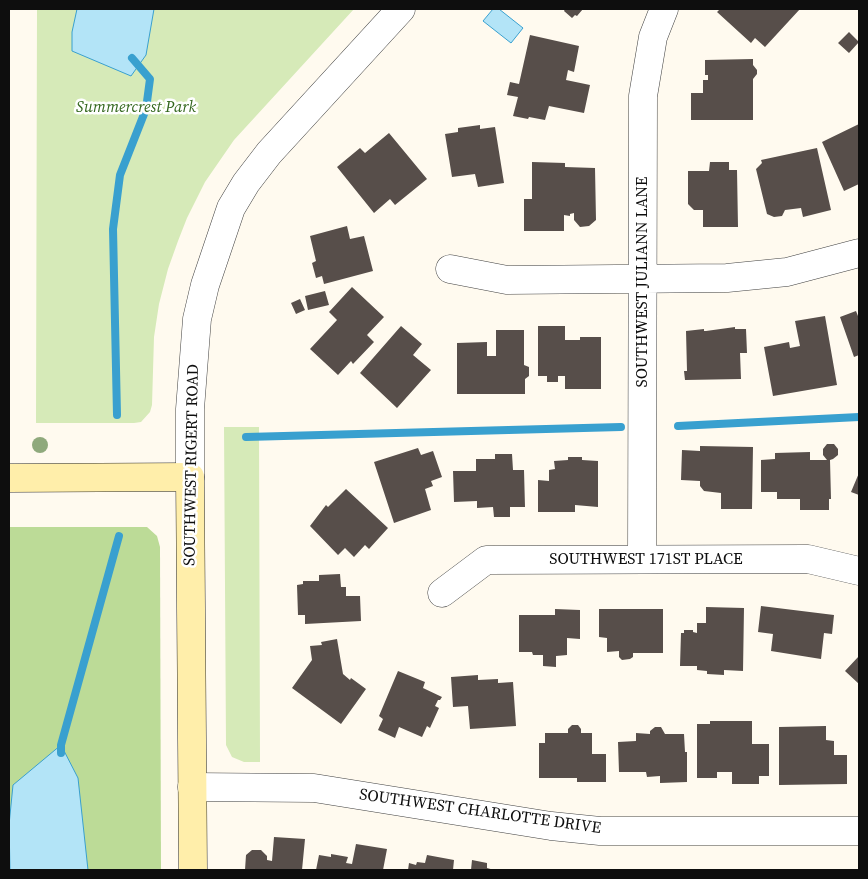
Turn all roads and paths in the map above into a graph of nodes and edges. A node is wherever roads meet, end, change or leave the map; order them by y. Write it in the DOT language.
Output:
graph roads {
  1 [pos="401,9"];
  2 [pos="664,9"];
  3 [pos="859,253"];
  4 [pos="450,269"];
  5 [pos="642,279"];
  6 [pos="190,476"];
  7 [pos="9,478"];
  8 [pos="642,559"];
  9 [pos="859,571"];
  10 [pos="442,593"];
  11 [pos="192,787"];
  12 [pos="859,831"];
  13 [pos="193,870"];
  1 -- 6 [label="street, SOUTHWEST RIGERT ROAD"];
  2 -- 5 [label="street, SOUTHWEST JULIANN LANE"];
  3 -- 5 [label="street"];
  4 -- 5 [label="street"];
  5 -- 8 [label="street, SOUTHWEST JULIANN LANE"];
  6 -- 7 [label="main road"];
  6 -- 11 [label="main road, SOUTHWEST RIGERT ROAD"];
  8 -- 9 [label="street, SOUTHWEST 171ST PLACE"];
  8 -- 10 [label="street, SOUTHWEST 171ST PLACE"];
  11 -- 12 [label="street, SOUTHWEST CHARLOTTE DRIVE"];
  11 -- 13 [label="main road, SOUTHWEST RIGERT ROAD"];
}
